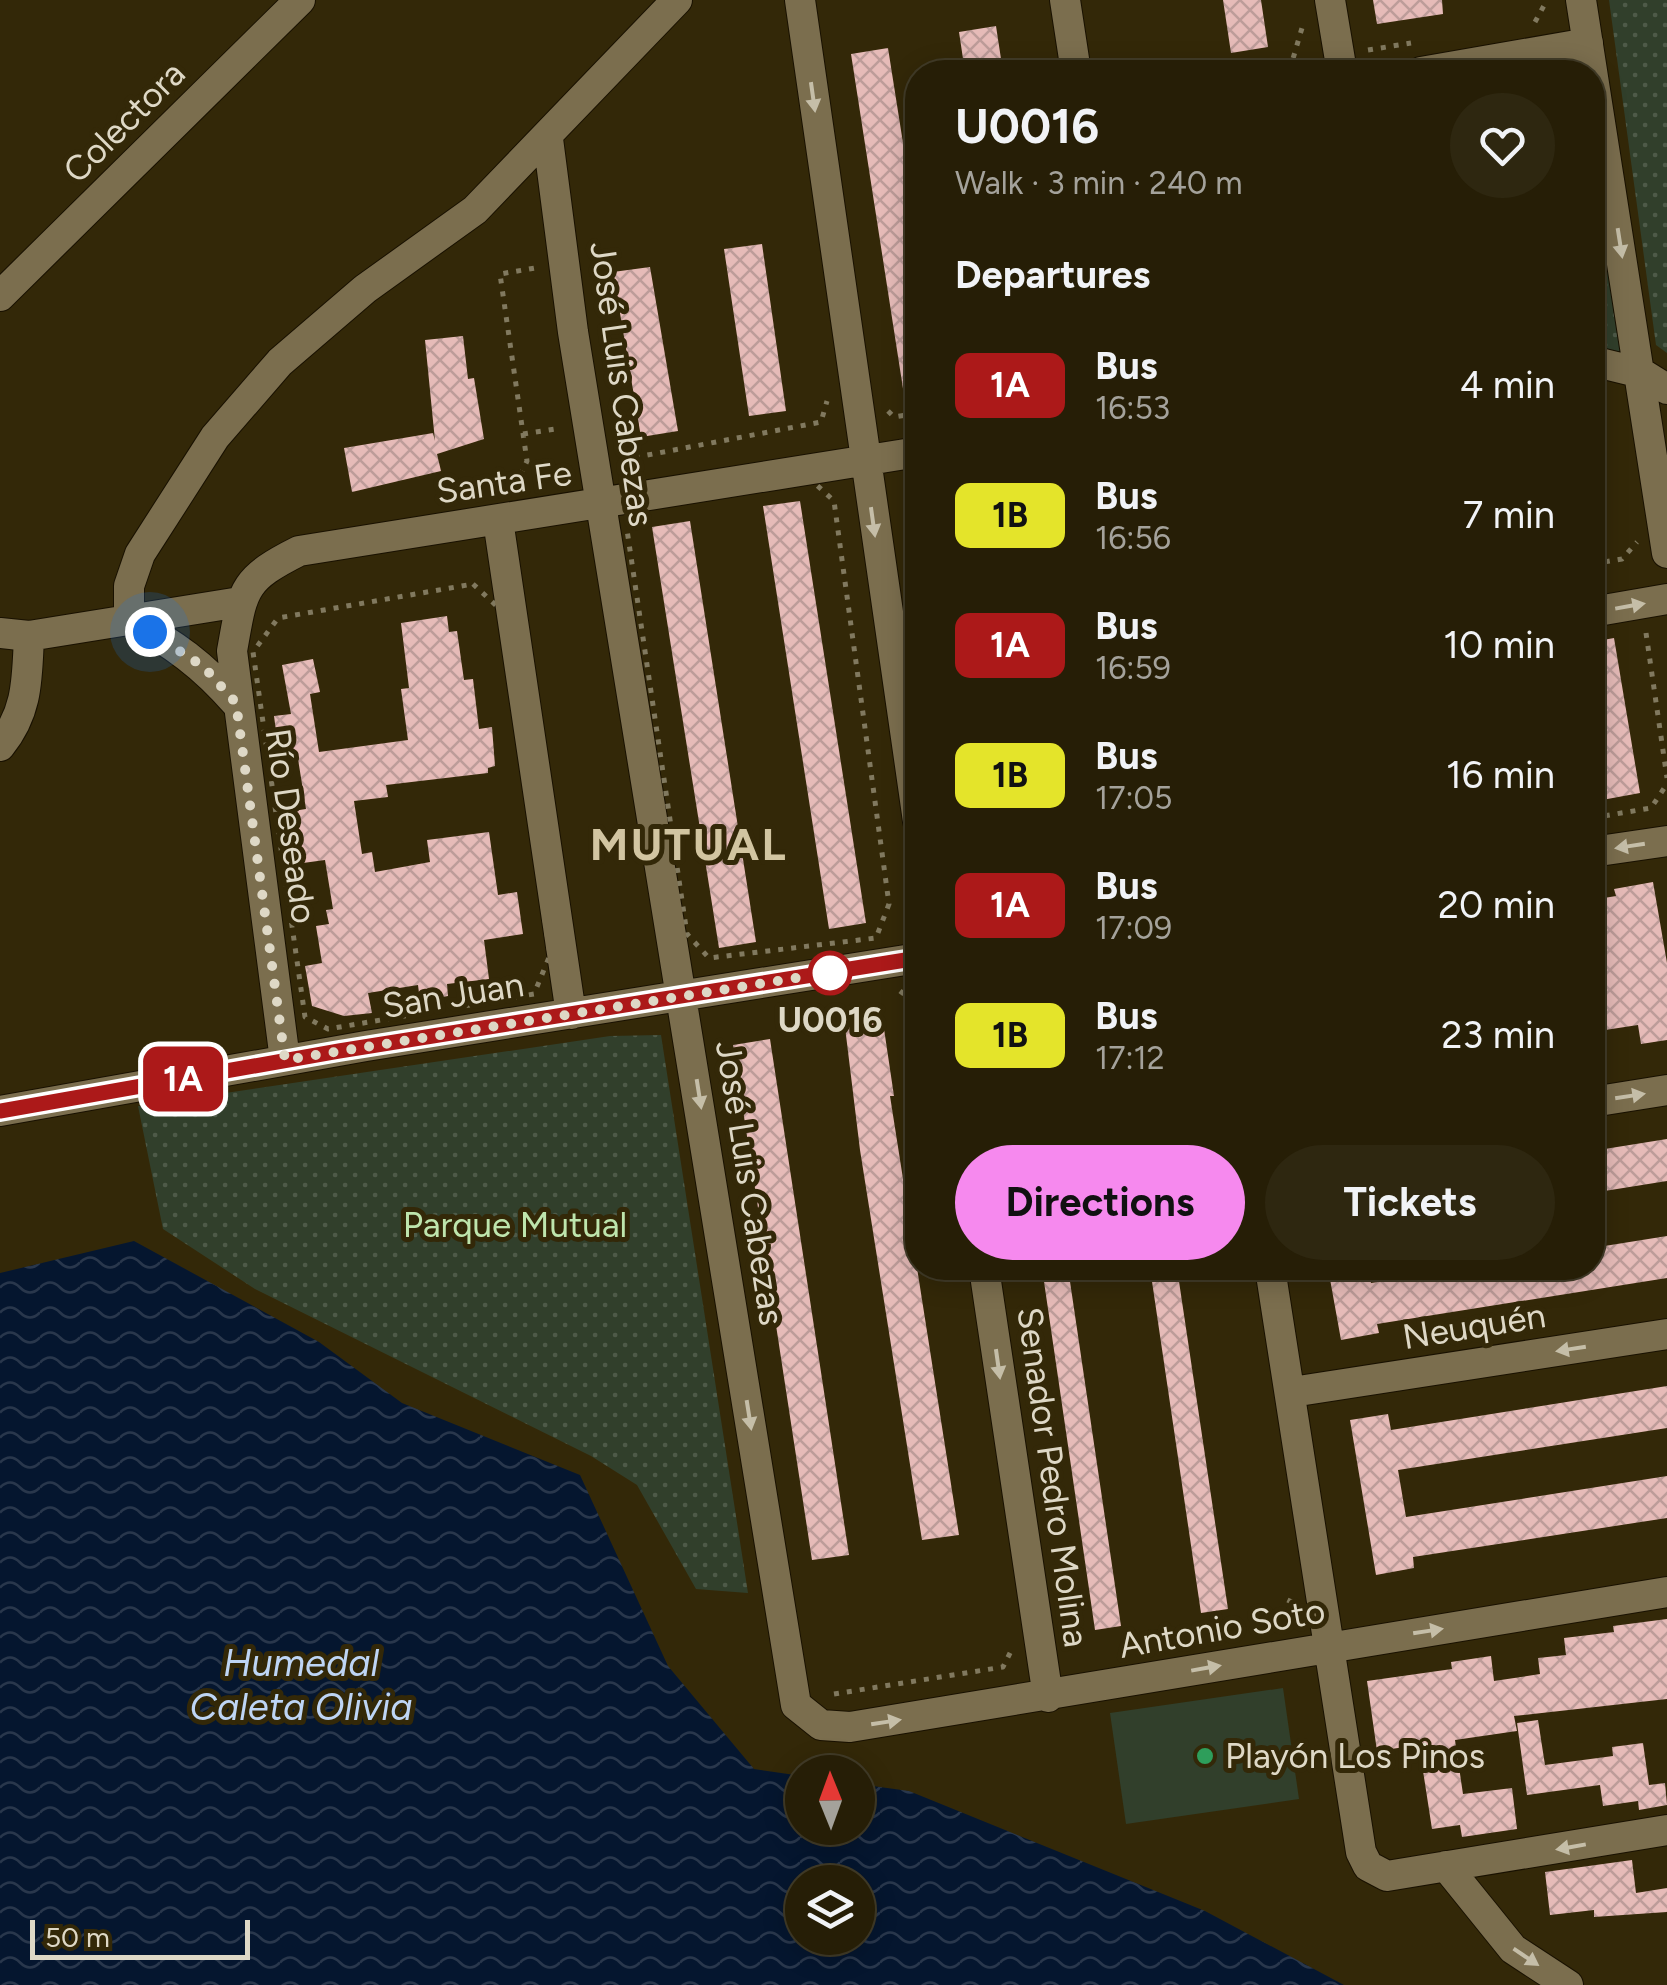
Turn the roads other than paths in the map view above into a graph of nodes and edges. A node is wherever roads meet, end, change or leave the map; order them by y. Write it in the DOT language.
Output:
graph roads {
  1 [pos="300,0"];
  2 [pos="677,0"];
  3 [pos="800,0"];
  4 [pos="1065,0"];
  5 [pos="1330,0"];
  6 [pos="1581,0"];
  7 [pos="1588,42"];
  8 [pos="1074,60"];
  9 [pos="1340,60"];
  10 [pos="1487,60"];
  11 [pos="1592,60"];
  12 [pos="1605,129"];
  13 [pos="548,139"];
  14 [pos="0,296"];
  15 [pos="1605,365"];
  16 [pos="1654,381"];
  17 [pos="905,453"];
  18 [pos="864,458"];
  19 [pos="602,506"];
  20 [pos="498,520"];
  21 [pos="1667,553"];
  22 [pos="1667,600"];
  23 [pos="240,602"];
  24 [pos="1605,610"];
  25 [pos="129,620"];
  26 [pos="14,635"];
  27 [pos="236,703"];
  28 [pos="905,733"];
  29 [pos="0,746"];
  30 [pos="1667,840"];
  31 [pos="1605,850"];
  32 [pos="905,960"];
  33 [pos="684,998"];
  34 [pos="571,1014"];
  35 [pos="285,1060"];
  36 [pos="1667,1090"];
  37 [pos="1605,1100"];
  38 [pos="0,1112"];
  39 [pos="986,1280"];
  40 [pos="1272,1280"];
  41 [pos="1667,1334"];
  42 [pos="1292,1392"];
  43 [pos="1667,1592"];
  44 [pos="1332,1646"];
  45 [pos="1048,1697"];
  46 [pos="796,1705"];
  47 [pos="1667,1830"];
  48 [pos="1446,1866"];
  49 [pos="1568,1985"];
  1 -- 14 [label="street, Colectora"];
  2 -- 13 [label="street"];
  3 -- 18 [label="street, one-way"];
  4 -- 8 [label="street"];
  5 -- 9 [label="street"];
  6 -- 7 [label="street"];
  7 -- 10 [label="street"];
  7 -- 11 [label="street, one-way"];
  12 -- 16 [label="street, one-way"];
  13 -- 19 [label="street, José Luis Cabezas"];
  13 -- 25 [label="street"];
  15 -- 16 [label="street"];
  16 -- 21 [label="street"];
  17 -- 18 [label="street, Santa Fe"];
  18 -- 19 [label="street, Santa Fe"];
  18 -- 28 [label="street, one-way"];
  19 -- 20 [label="street, Santa Fe"];
  19 -- 33 [label="street, José Luis Cabezas"];
  20 -- 23 [label="street, Santa Fe"];
  20 -- 34 [label="street"];
  24 -- 22 [label="street, one-way"];
  23 -- 25 [label="street"];
  23 -- 27 [label="street, Río Deseado"];
  25 -- 26 [label="street"];
  25 -- 27 [label="street"];
  26 -- 29 [label="street"];
  27 -- 35 [label="street, Río Deseado"];
  30 -- 31 [label="street, one-way"];
  32 -- 33 [label="street, San Juan"];
  33 -- 34 [label="street, San Juan"];
  33 -- 46 [label="street, José Luis Cabezas, one-way"];
  34 -- 35 [label="street, San Juan"];
  35 -- 38 [label="street, San Juan"];
  37 -- 36 [label="street, one-way"];
  39 -- 45 [label="street, Senador Pedro Molina, one-way"];
  40 -- 42 [label="street"];
  41 -- 42 [label="street, Neuquén, one-way"];
  42 -- 44 [label="street"];
  44 -- 43 [label="street, Antonio Soto, one-way"];
  45 -- 44 [label="street, Antonio Soto, one-way"];
  44 -- 48 [label="street"];
  46 -- 45 [label="street, Antonio Soto, one-way"];
  47 -- 48 [label="street, one-way"];
  48 -- 49 [label="street, one-way"];
}
